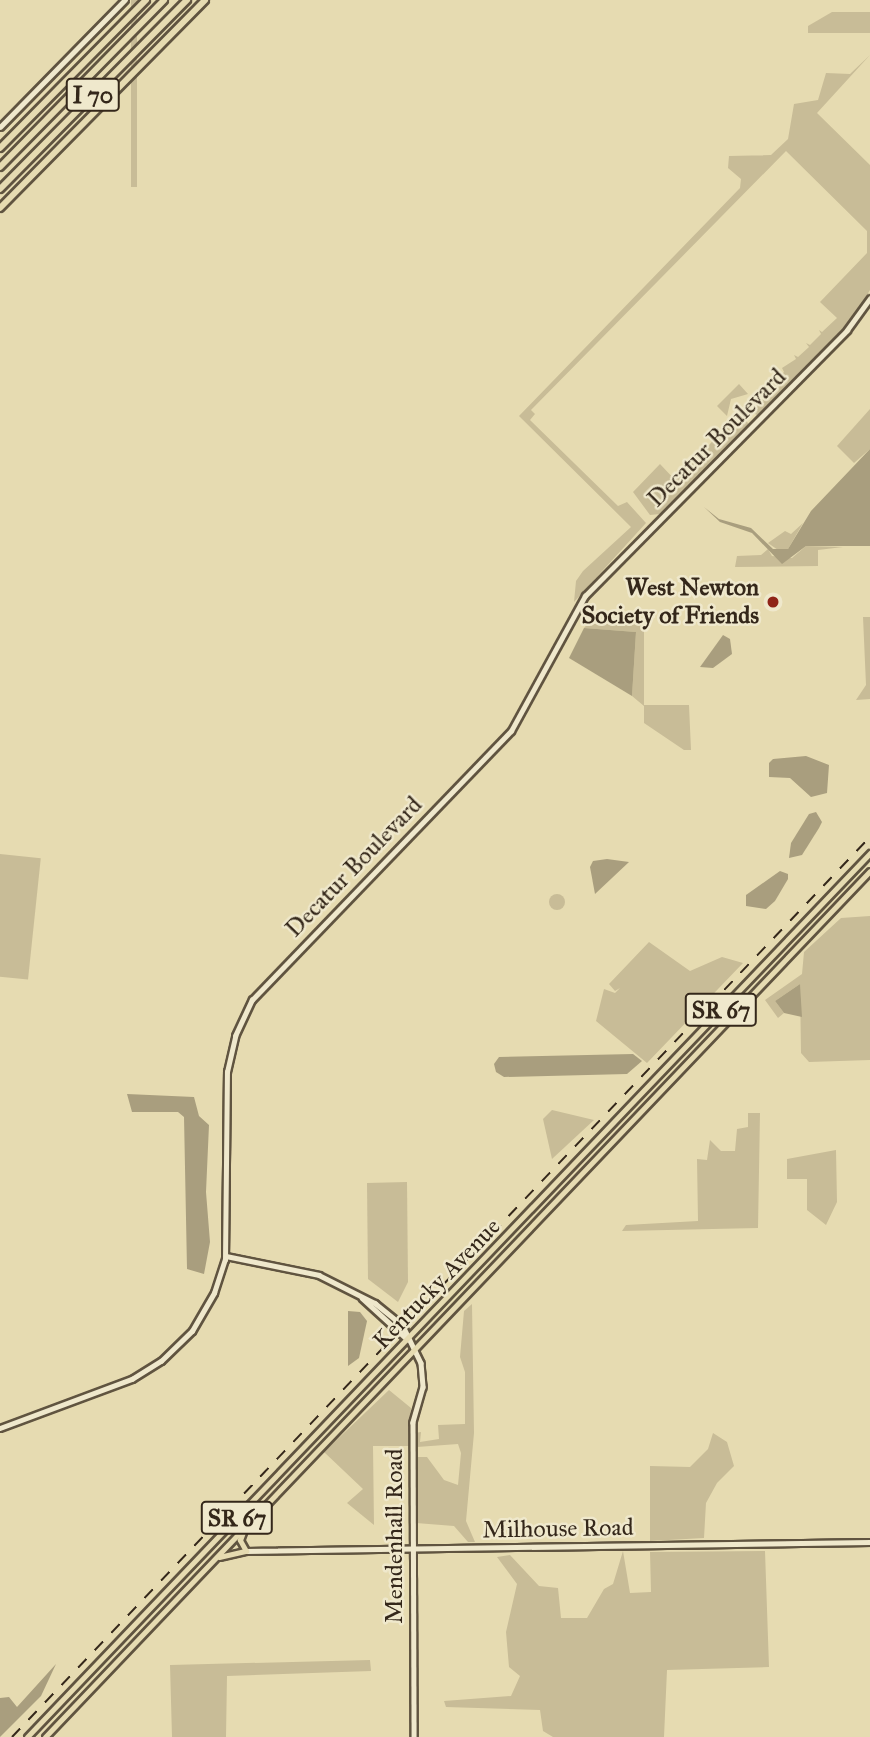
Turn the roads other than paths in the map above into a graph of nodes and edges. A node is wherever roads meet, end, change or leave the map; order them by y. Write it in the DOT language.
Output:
graph roads {
  1 [pos="125,0"];
  2 [pos="146,0"];
  3 [pos="164,0"];
  4 [pos="187,0"];
  5 [pos="205,0"];
  6 [pos="0,127"];
  7 [pos="0,148"];
  8 [pos="0,167"];
  9 [pos="0,189"];
  10 [pos="0,208"];
  11 [pos="870,298"];
  12 [pos="870,853"];
  13 [pos="870,871"];
  14 [pos="225,1256"];
  15 [pos="408,1339"];
  16 [pos="415,1350"];
  17 [pos="0,1428"];
  18 [pos="244,1529"];
  19 [pos="870,1542"];
  20 [pos="413,1549"];
  21 [pos="246,1551"];
  22 [pos="216,1558"];
  23 [pos="27,1737"];
  24 [pos="45,1737"];
  25 [pos="414,1737"];
  1 -- 6 [label="street"];
  2 -- 7 [label="highway"];
  3 -- 8 [label="highway, I 70"];
  4 -- 9 [label="highway, I 70"];
  5 -- 10 [label="highway"];
  11 -- 14 [label="street, Decatur Boulevard"];
  12 -- 15 [label="main road, Kentucky Avenue / SR 67"];
  13 -- 16 [label="main road, Kentucky Avenue / SR 67"];
  14 -- 15 [label="street, Mendenhall Road"];
  14 -- 17 [label="street, Decatur Boulevard"];
  15 -- 16 [label="street, Mendenhall Road"];
  15 -- 23 [label="main road, Kentucky Avenue / SR 67"];
  16 -- 18 [label="main road, Kentucky Avenue / SR 67"];
  16 -- 20 [label="street, Mendenhall Road"];
  18 -- 21 [label="main road"];
  18 -- 22 [label="main road, Kentucky Avenue / SR 67"];
  19 -- 20 [label="street, Milhouse Road"];
  20 -- 21 [label="street, Milhouse Road"];
  20 -- 25 [label="street, Mendenhall Road"];
  21 -- 22 [label="main road"];
  22 -- 24 [label="main road, Kentucky Avenue / SR 67"];
}
